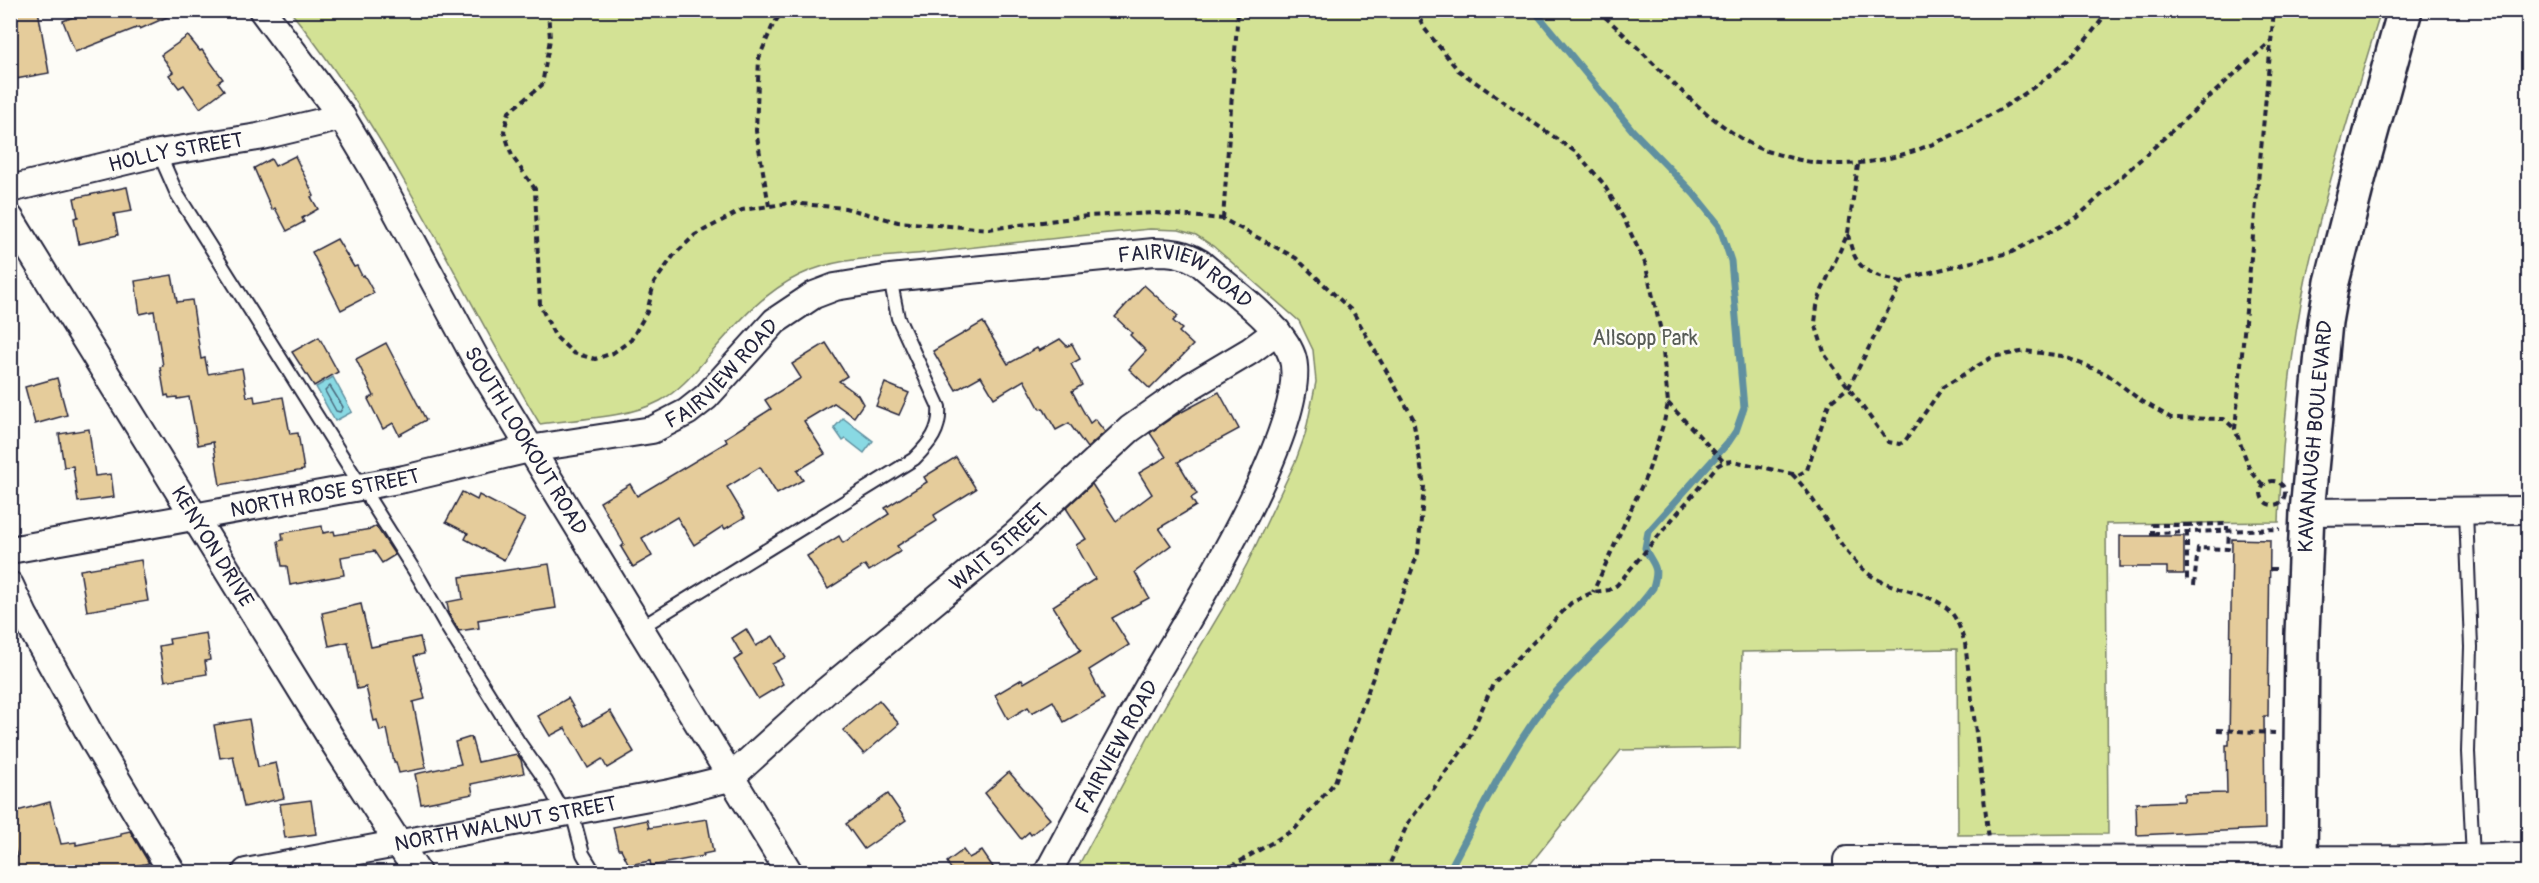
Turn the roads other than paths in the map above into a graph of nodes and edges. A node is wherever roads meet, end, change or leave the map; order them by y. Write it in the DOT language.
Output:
graph roads {
  1 [pos="262,10"];
  2 [pos="2405,10"];
  3 [pos="342,117"];
  4 [pos="159,153"];
  5 [pos="10,189"];
  6 [pos="10,218"];
  7 [pos="890,278"];
  8 [pos="1277,331"];
  9 [pos="529,449"];
  10 [pos="362,486"];
  11 [pos="2529,510"];
  12 [pos="2466,511"];
  13 [pos="195,516"];
  14 [pos="2294,520"];
  15 [pos="10,550"];
  16 [pos="10,585"];
  17 [pos="640,628"];
  18 [pos="730,778"];
  19 [pos="567,813"];
  20 [pos="399,842"];
  21 [pos="2529,856"];
  22 [pos="2472,858"];
  23 [pos="1847,866"];
  24 [pos="2300,866"];
  25 [pos="2424,866"];
  26 [pos="172,873"];
  27 [pos="246,873"];
  28 [pos="417,873"];
  29 [pos="594,873"];
  30 [pos="789,873"];
  31 [pos="1048,873"];
  1 -- 3 [label="street, SOUTH LOOKOUT ROAD"];
  2 -- 14 [label="street, KAVANAUGH BOULEVARD"];
  3 -- 4 [label="street, HOLLY STREET"];
  3 -- 9 [label="street, SOUTH LOOKOUT ROAD"];
  4 -- 5 [label="street, HOLLY STREET"];
  4 -- 10 [label="lane"];
  6 -- 13 [label="street, KENYON DRIVE"];
  7 -- 8 [label="street, FAIRVIEW ROAD"];
  7 -- 9 [label="street, FAIRVIEW ROAD"];
  7 -- 17 [label="lane"];
  8 -- 18 [label="street, WAIT STREET"];
  8 -- 31 [label="street, FAIRVIEW ROAD"];
  9 -- 10 [label="street, NORTH ROSE STREET"];
  9 -- 17 [label="street, SOUTH LOOKOUT ROAD"];
  10 -- 13 [label="street, NORTH ROSE STREET"];
  10 -- 19 [label="lane"];
  11 -- 12 [label="street"];
  12 -- 14 [label="street"];
  12 -- 22 [label="lane"];
  13 -- 15 [label="street, NORTH ROSE STREET"];
  13 -- 20 [label="street, KENYON DRIVE"];
  14 -- 24 [label="street, KAVANAUGH BOULEVARD"];
  16 -- 26 [label="street"];
  17 -- 18 [label="street, SOUTH LOOKOUT ROAD"];
  18 -- 19 [label="street, NORTH WALNUT STREET"];
  18 -- 30 [label="street, SOUTH LOOKOUT ROAD"];
  19 -- 20 [label="street, NORTH WALNUT STREET"];
  19 -- 29 [label="lane"];
  20 -- 27 [label="street, NORTH WALNUT STREET"];
  20 -- 28 [label="street, KENYON DRIVE"];
  21 -- 22 [label="street"];
  22 -- 25 [label="street"];
  23 -- 24 [label="street"];
  24 -- 25 [label="street"];
}
